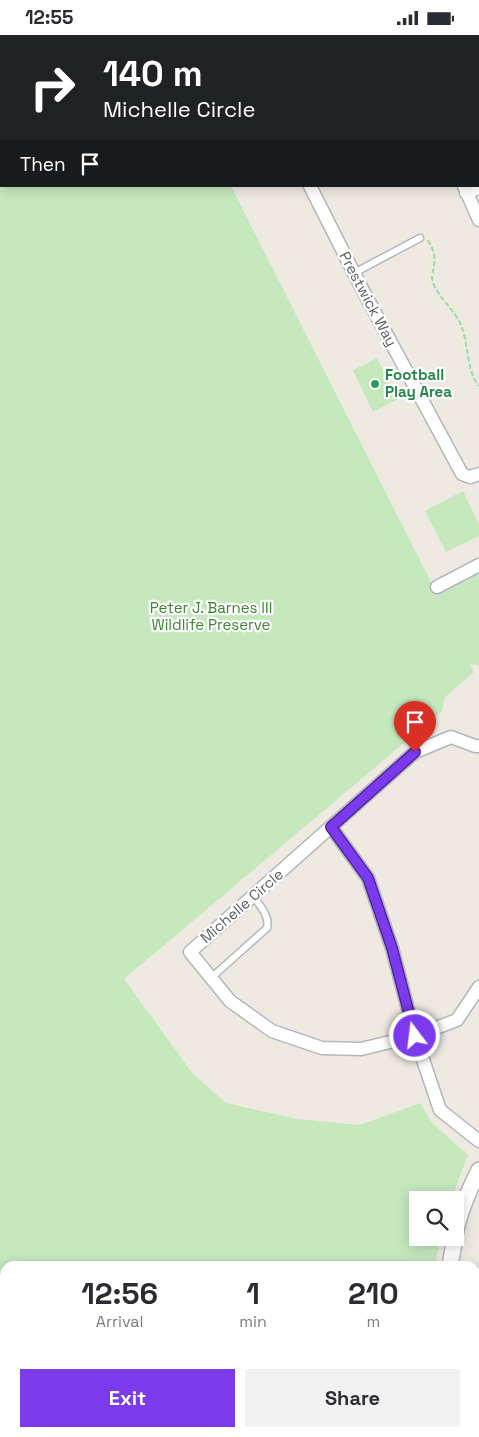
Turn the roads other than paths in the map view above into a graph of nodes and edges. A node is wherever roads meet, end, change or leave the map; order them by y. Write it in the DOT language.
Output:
graph roads {
  1 [pos="311,187"];
  2 [pos="479,188"];
  3 [pos="465,189"];
  4 [pos="479,220"];
  5 [pos="420,238"];
  6 [pos="354,273"];
  7 [pos="479,474"];
  8 [pos="479,565"];
  9 [pos="437,587"];
  10 [pos="478,748"];
  11 [pos="331,827"];
  12 [pos="253,896"];
  13 [pos="212,978"];
  14 [pos="479,987"];
  15 [pos="415,1036"];
  16 [pos="479,1141"];
  17 [pos="479,1170"];
  18 [pos="464,1204"];
  19 [pos="453,1246"];
  20 [pos="451,1261"];
  1 -- 6 [label="street, Prestwick Way"];
  2 -- 3 [label="street"];
  3 -- 4 [label="street"];
  5 -- 6 [label="lane"];
  6 -- 7 [label="street, Prestwick Way"];
  8 -- 9 [label="street"];
  10 -- 11 [label="street, Michelle Circle"];
  11 -- 12 [label="street, Michelle Circle"];
  11 -- 15 [label="street"];
  12 -- 13 [label="lane"];
  12 -- 13 [label="street, Michelle Circle"];
  13 -- 15 [label="street, Michelle Circle"];
  14 -- 15 [label="street, Michelle Circle"];
  15 -- 16 [label="street"];
  17 -- 18 [label="street"];
  19 -- 20 [label="street"];
}
